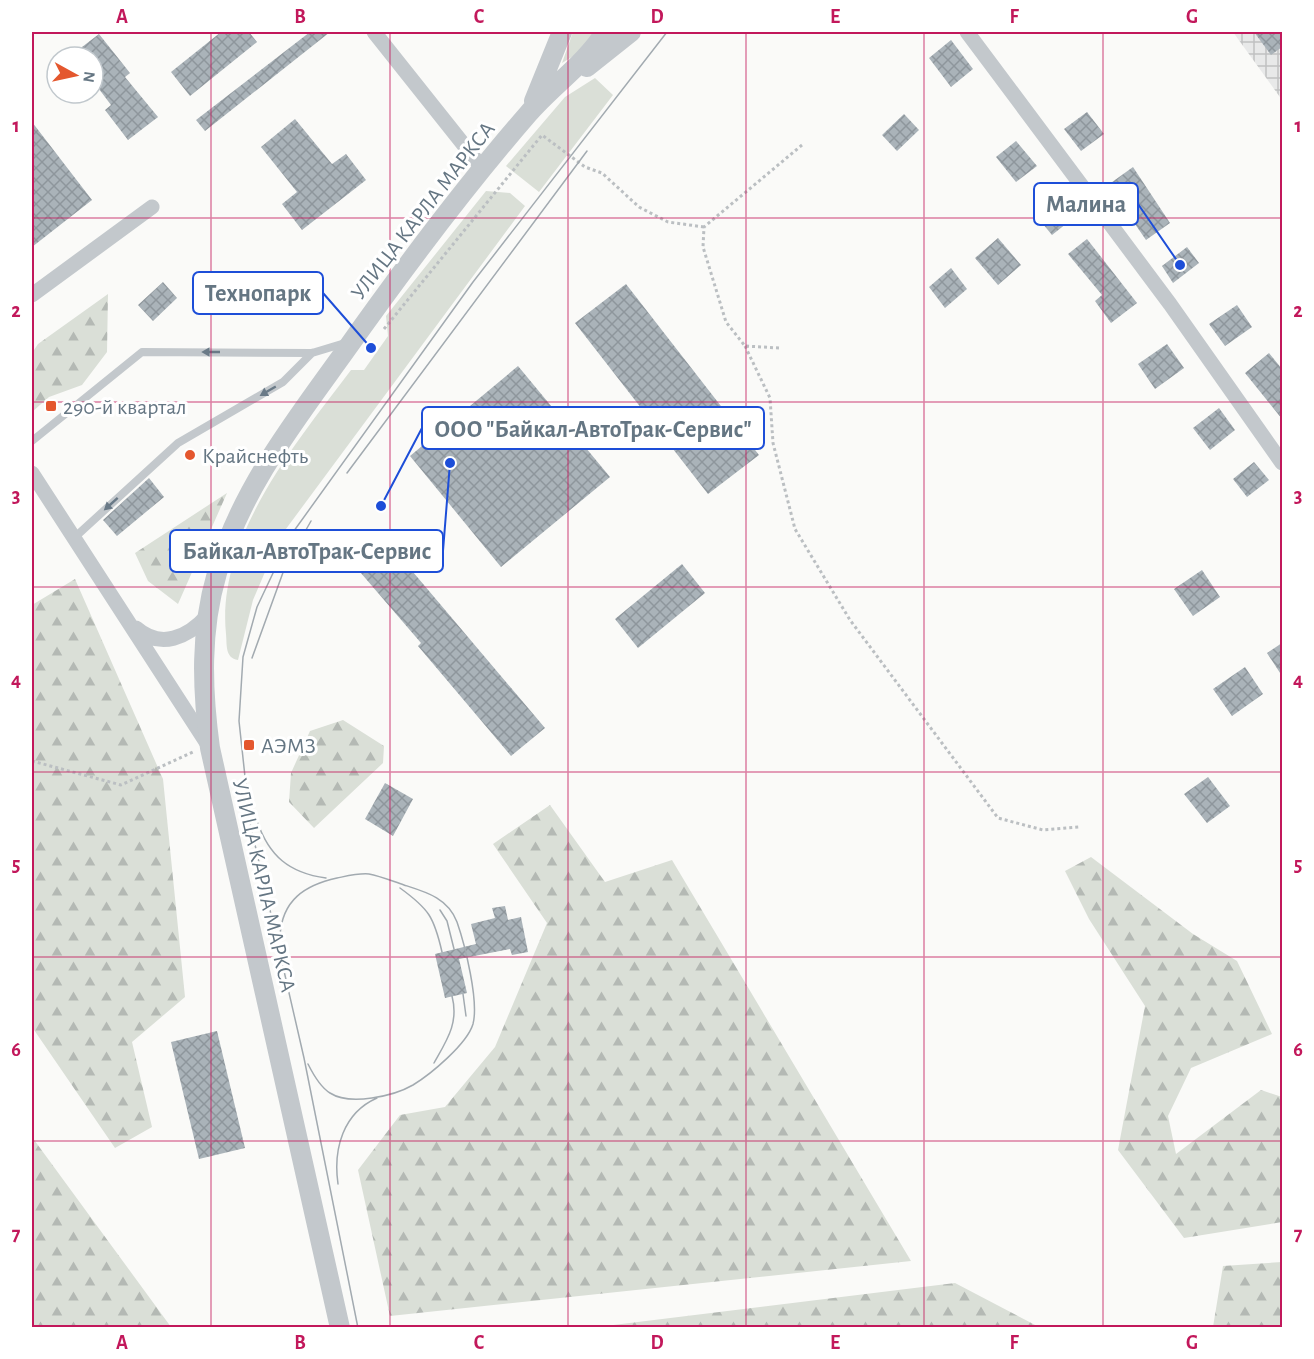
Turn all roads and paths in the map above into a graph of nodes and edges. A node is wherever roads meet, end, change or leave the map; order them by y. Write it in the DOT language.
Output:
graph roads {
  1 [pos="374,32"];
  2 [pos="562,32"];
  3 [pos="605,32"];
  4 [pos="631,32"];
  5 [pos="967,32"];
  6 [pos="528,113"];
  7 [pos="802,145"];
  8 [pos="483,169"];
  9 [pos="152,207"];
  10 [pos="704,227"];
  11 [pos="32,295"];
  12 [pos="381,332"];
  13 [pos="352,341"];
  14 [pos="745,346"];
  15 [pos="779,348"];
  16 [pos="312,352"];
  17 [pos="32,441"];
  18 [pos="1282,463"];
  19 [pos="32,473"];
  20 [pos="74,537"];
  21 [pos="207,616"];
  22 [pos="129,622"];
  23 [pos="202,750"];
  24 [pos="32,761"];
  25 [pos="1079,827"];
  26 [pos="340,1328"];
  1 -- 8 [label="street"];
  2 -- 6 [label="street"];
  3 -- 6 [label="street, УЛИЦА КАРЛА МАРКСА"];
  4 -- 6 [label="street, УЛИЦА КАРЛА МАРКСА"];
  5 -- 18 [label="street"];
  6 -- 8 [label="street, УЛИЦА КАРЛА МАРКСА"];
  7 -- 10 [label="path"];
  8 -- 13 [label="street, УЛИЦА КАРЛА МАРКСА"];
  9 -- 11 [label="street"];
  10 -- 12 [label="path"];
  10 -- 14 [label="path"];
  13 -- 16 [label="lane"];
  13 -- 21 [label="street, УЛИЦА КАРЛА МАРКСА"];
  14 -- 15 [label="path"];
  14 -- 25 [label="path"];
  16 -- 17 [label="lane, one-way"];
  16 -- 20 [label="lane, one-way"];
  19 -- 20 [label="street"];
  20 -- 22 [label="street"];
  21 -- 22 [label="street"];
  21 -- 23 [label="street, УЛИЦА КАРЛА МАРКСА"];
  22 -- 23 [label="street"];
  23 -- 24 [label="path"];
  23 -- 26 [label="street, УЛИЦА КАРЛА МАРКСА"];
}
